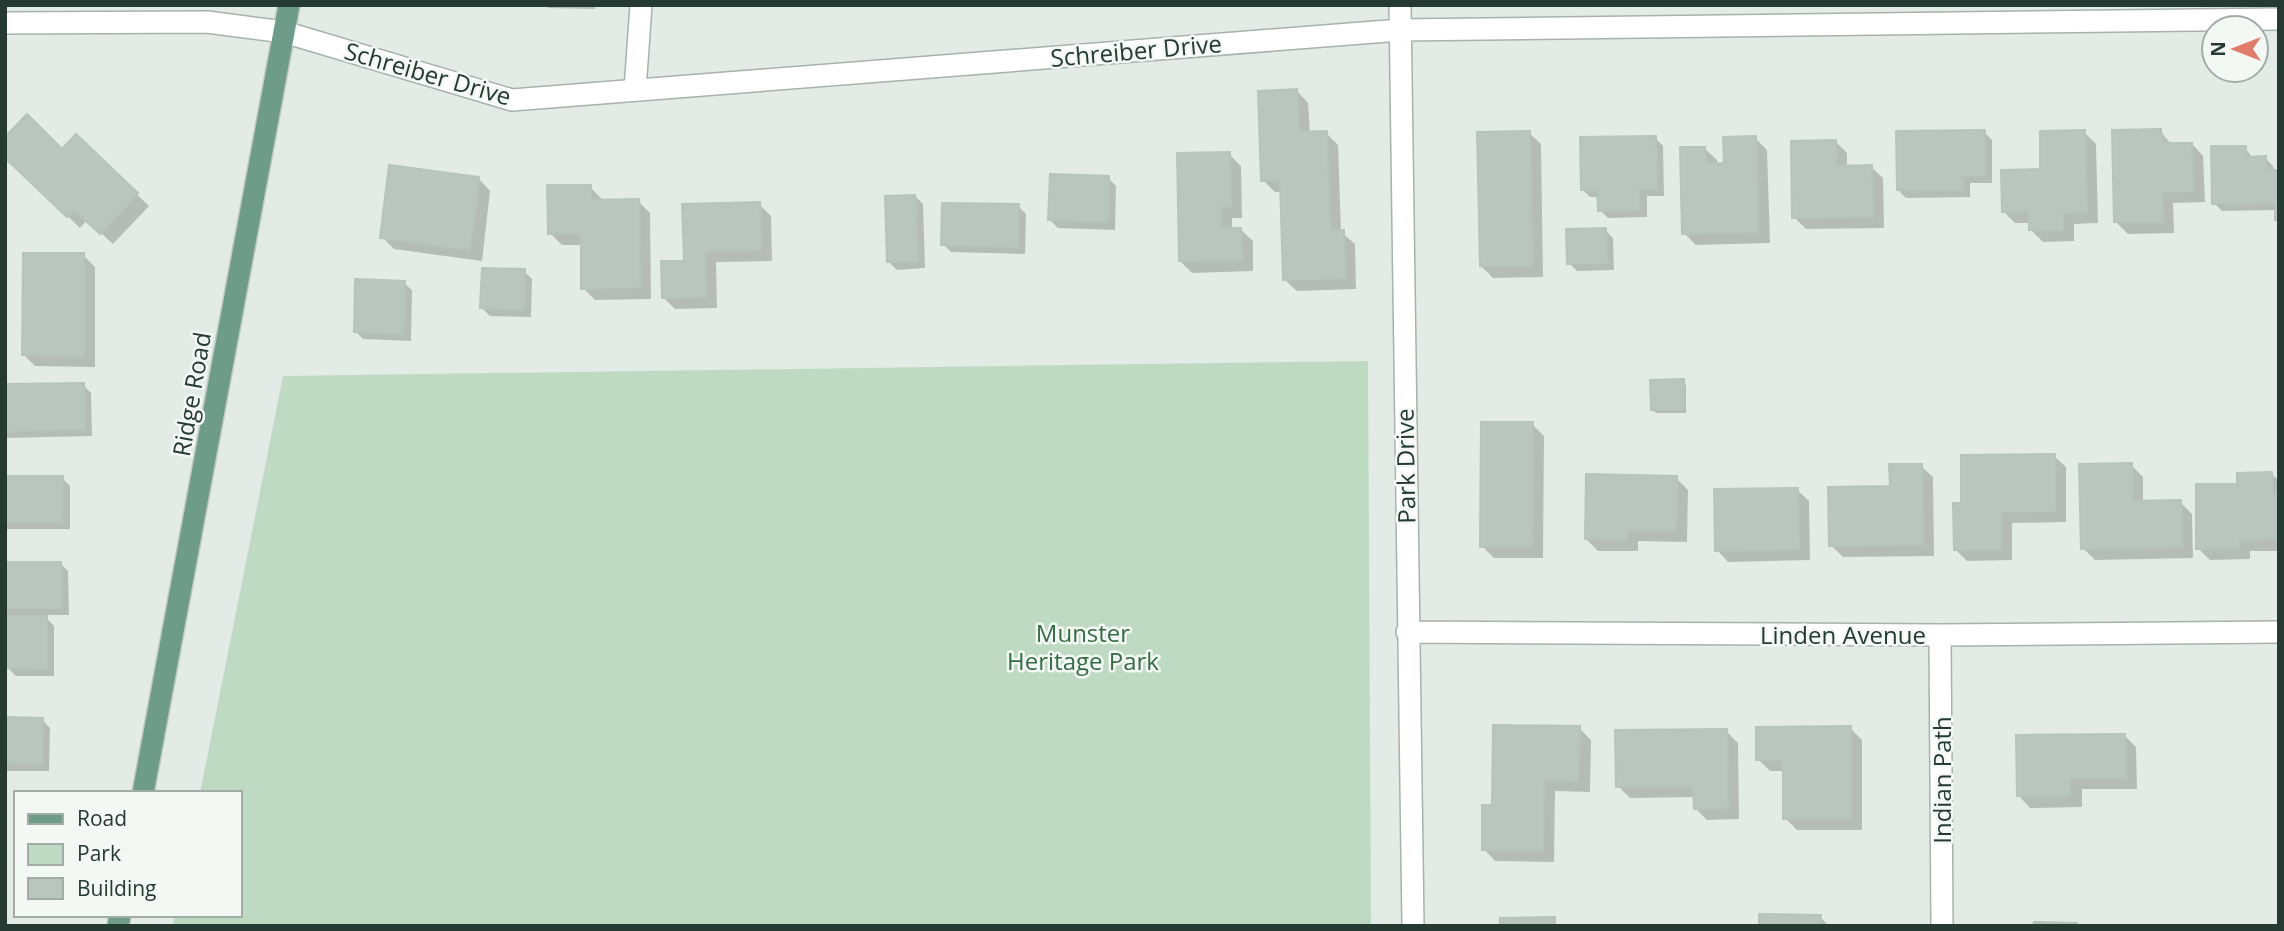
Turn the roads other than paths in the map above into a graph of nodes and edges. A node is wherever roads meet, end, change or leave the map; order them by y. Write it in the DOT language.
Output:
graph roads {
  1 [pos="289,5"];
  2 [pos="641,5"];
  3 [pos="1400,5"];
  4 [pos="2279,19"];
  5 [pos="5,23"];
  6 [pos="1400,30"];
  7 [pos="284,32"];
  8 [pos="635,90"];
  9 [pos="1407,632"];
  10 [pos="2279,632"];
  11 [pos="1940,635"];
  12 [pos="143,791"];
  13 [pos="1413,926"];
  14 [pos="1942,926"];
  1 -- 7 [label="main road, Ridge Road"];
  2 -- 8 [label="street"];
  3 -- 6 [label="street, Park Drive"];
  4 -- 6 [label="street, Schreiber Drive"];
  5 -- 7 [label="street, Schreiber Drive"];
  6 -- 8 [label="street, Schreiber Drive"];
  6 -- 9 [label="street, Park Drive"];
  7 -- 8 [label="street, Schreiber Drive"];
  7 -- 12 [label="main road, Ridge Road"];
  9 -- 11 [label="street, Linden Avenue"];
  9 -- 13 [label="street, Park Drive"];
  10 -- 11 [label="street, Linden Avenue"];
  11 -- 14 [label="street, Indian Path"];
}
